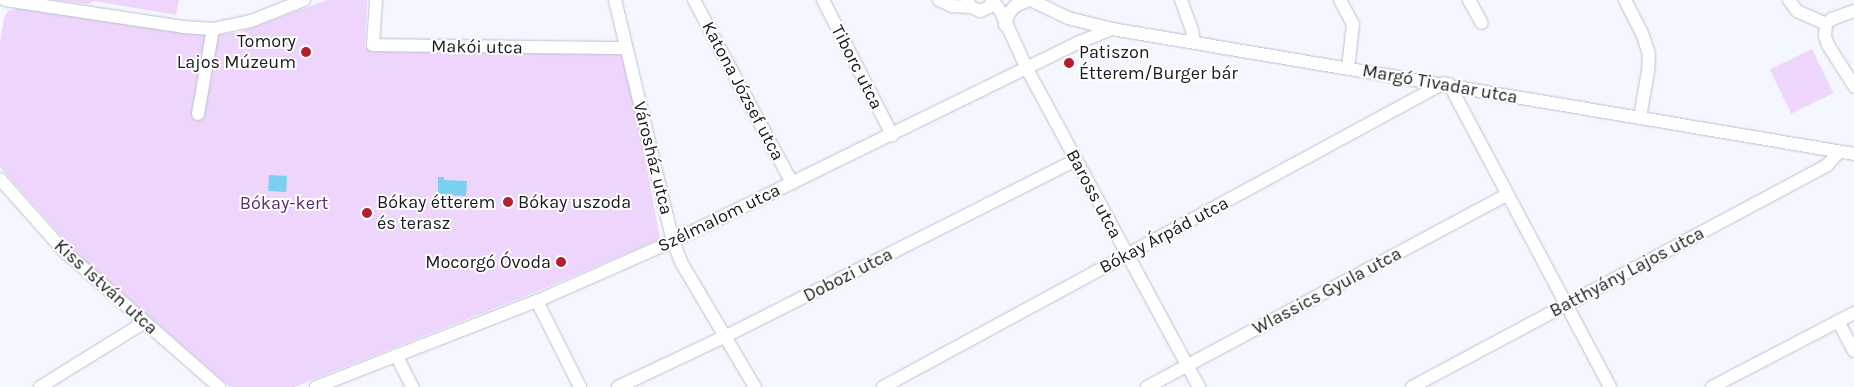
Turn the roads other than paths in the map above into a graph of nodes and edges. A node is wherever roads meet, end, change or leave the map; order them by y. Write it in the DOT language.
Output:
graph roads {
  1 [pos="5,0"];
  2 [pos="304,0"];
  3 [pos="376,0"];
  4 [pos="615,0"];
  5 [pos="694,0"];
  6 [pos="822,0"];
  7 [pos="938,0"];
  8 [pos="1030,0"];
  9 [pos="1181,0"];
  10 [pos="1340,0"];
  11 [pos="1469,0"];
  12 [pos="1625,0"];
  13 [pos="1790,0"];
  14 [pos="969,4"];
  15 [pos="990,4"];
  16 [pos="1854,11"];
  17 [pos="1482,23"];
  18 [pos="1826,24"];
  19 [pos="1006,25"];
  20 [pos="213,28"];
  21 [pos="1112,29"];
  22 [pos="1194,41"];
  23 [pos="626,48"];
  24 [pos="1027,68"];
  25 [pos="1348,68"];
  26 [pos="1446,84"];
  27 [pos="1854,86"];
  28 [pos="198,114"];
  29 [pos="1640,118"];
  30 [pos="892,135"];
  31 [pos="1838,152"];
  32 [pos="1854,154"];
  33 [pos="1076,160"];
  34 [pos="0,179"];
  35 [pos="792,183"];
  36 [pos="1507,195"];
  37 [pos="673,241"];
  38 [pos="1126,255"];
  39 [pos="537,301"];
  40 [pos="1566,306"];
  41 [pos="1854,313"];
  42 [pos="1838,321"];
  43 [pos="145,322"];
  44 [pos="724,337"];
  45 [pos="1854,351"];
  46 [pos="396,355"];
  47 [pos="1188,365"];
  48 [pos="40,387"];
  49 [pos="219,387"];
  50 [pos="316,387"];
  51 [pos="412,387"];
  52 [pos="580,387"];
  53 [pos="618,387"];
  54 [pos="755,387"];
  55 [pos="884,387"];
  56 [pos="1147,387"];
  57 [pos="1200,387"];
  58 [pos="1412,387"];
  59 [pos="1610,387"];
  60 [pos="1712,387"];
  1 -- 20 [label="street"];
  2 -- 20 [label="street"];
  3 -- 23 [label="street, Makói utca"];
  4 -- 23 [label="street, Városház utca"];
  5 -- 35 [label="street, Katona József utca"];
  6 -- 30 [label="street, Tiborc utca"];
  7 -- 14 [label="street"];
  8 -- 19 [label="street"];
  8 -- 21 [label="street, Margó Tivadar utca"];
  9 -- 22 [label="street"];
  10 -- 25 [label="street"];
  11 -- 17 [label="street"];
  12 -- 29 [label="street"];
  13 -- 18 [label="street"];
  14 -- 15 [label="street"];
  15 -- 19 [label="street, Baross utca"];
  16 -- 18 [label="street"];
  18 -- 27 [label="street"];
  19 -- 24 [label="street, Baross utca"];
  20 -- 28 [label="street"];
  21 -- 22 [label="street, Margó Tivadar utca"];
  21 -- 24 [label="street, Szélmalom utca"];
  22 -- 25 [label="street, Margó Tivadar utca"];
  23 -- 37 [label="street, Városház utca"];
  24 -- 30 [label="street, Szélmalom utca"];
  24 -- 33 [label="street, Baross utca"];
  25 -- 26 [label="street, Margó Tivadar utca"];
  26 -- 29 [label="street, Margó Tivadar utca"];
  26 -- 36 [label="street"];
  26 -- 38 [label="street, Bókay Árpád utca"];
  29 -- 31 [label="street, Margó Tivadar utca"];
  30 -- 35 [label="street, Szélmalom utca"];
  31 -- 32 [label="street, Margó Tivadar utca"];
  31 -- 40 [label="street, Batthyány Lajos utca"];
  33 -- 38 [label="street, Baross utca"];
  33 -- 44 [label="street, Dobozi utca"];
  34 -- 43 [label="street, Kiss István utca"];
  35 -- 37 [label="street, Szélmalom utca"];
  36 -- 40 [label="street"];
  36 -- 47 [label="street, Wlassics Gyula utca"];
  37 -- 39 [label="street, Szélmalom utca"];
  37 -- 44 [label="street, Városház utca"];
  38 -- 47 [label="street, Baross utca"];
  38 -- 55 [label="street, Bókay Árpád utca"];
  39 -- 46 [label="street, Szélmalom utca"];
  39 -- 52 [label="street"];
  40 -- 58 [label="street, Batthyány Lajos utca"];
  40 -- 59 [label="street"];
  41 -- 42 [label="street"];
  42 -- 45 [label="street"];
  42 -- 60 [label="street"];
  43 -- 48 [label="street"];
  43 -- 49 [label="street, Kiss István utca"];
  44 -- 53 [label="street, Dobozi utca"];
  44 -- 54 [label="street, Városház utca"];
  46 -- 50 [label="street, Szélmalom utca"];
  46 -- 51 [label="street"];
  47 -- 56 [label="street, Wlassics Gyula utca"];
  47 -- 57 [label="street, Baross utca"];
}
